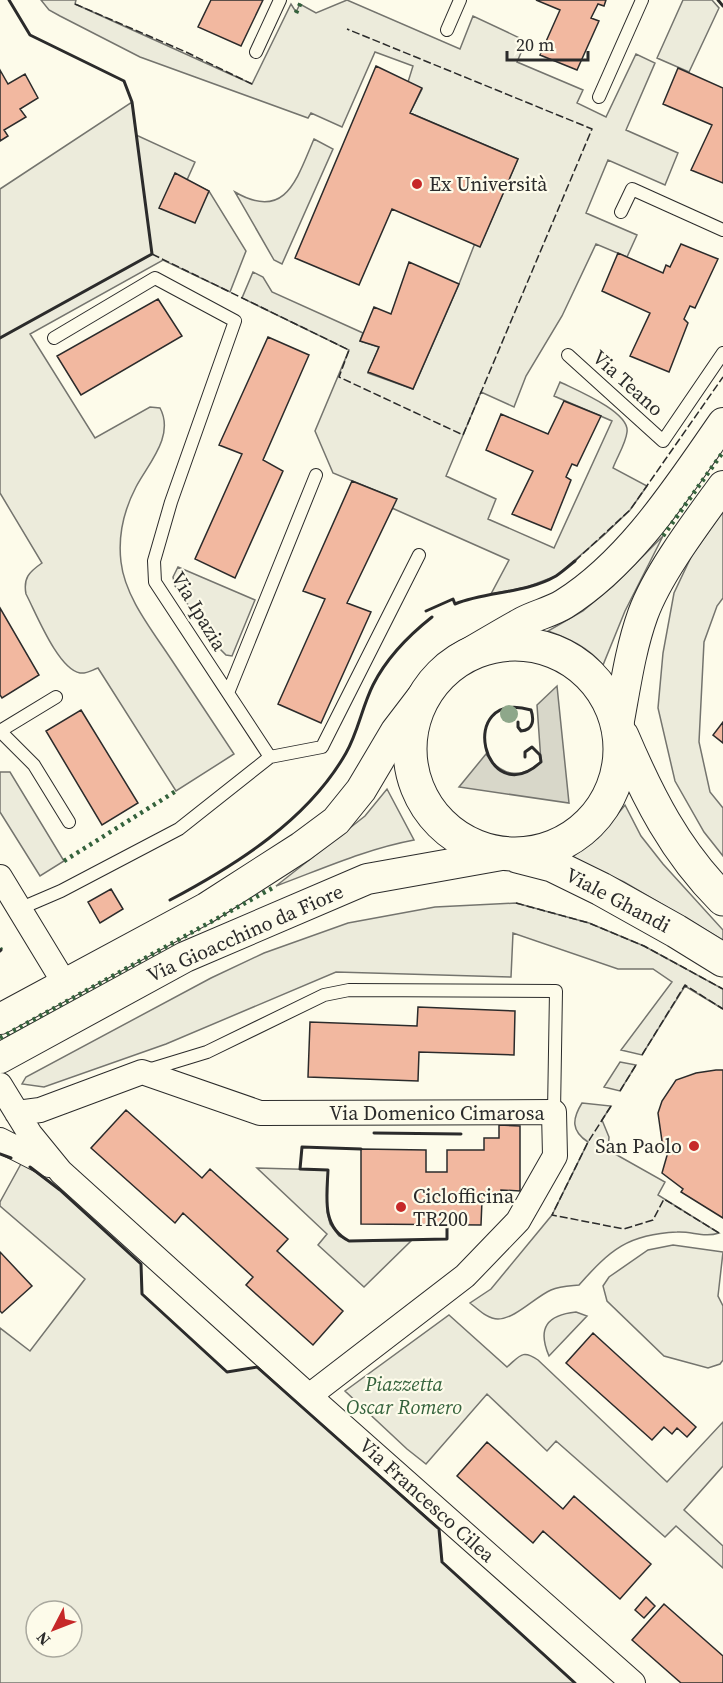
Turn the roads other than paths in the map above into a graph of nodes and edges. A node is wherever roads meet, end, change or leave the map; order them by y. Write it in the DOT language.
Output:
graph roads {
  1 [pos="280,0"];
  2 [pos="459,0"];
  3 [pos="642,0"];
  4 [pos="447,30"];
  5 [pos="256,52"];
  6 [pos="599,97"];
  7 [pos="621,212"];
  8 [pos="723,230"];
  9 [pos="54,338"];
  10 [pos="723,353"];
  11 [pos="568,355"];
  12 [pos="723,423"];
  13 [pos="316,475"];
  14 [pos="723,486"];
  15 [pos="419,555"];
  16 [pos="459,659"];
  17 [pos="228,693"];
  18 [pos="425,693"];
  19 [pos="56,697"];
  20 [pos="618,726"];
  21 [pos="0,731"];
  22 [pos="270,757"];
  23 [pos="69,822"];
  24 [pos="507,854"];
  25 [pos="0,877"];
  26 [pos="723,898"];
  27 [pos="19,909"];
  28 [pos="723,960"];
  29 [pos="65,984"];
  30 [pos="0,1019"];
  31 [pos="0,1058"];
  32 [pos="142,1072"];
  33 [pos="0,1085"];
  34 [pos="554,1112"];
  35 [pos="17,1113"];
  36 [pos="0,1140"];
  37 [pos="61,1172"];
  38 [pos="309,1395"];
  39 [pos="633,1683"];
  1 -- 5 [label="lane"];
  2 -- 4 [label="lane"];
  3 -- 6 [label="lane"];
  7 -- 8 [label="lane"];
  9 -- 17 [label="lane, Via Ipazia"];
  10 -- 11 [label="lane, Via Teano"];
  12 -- 16 [label="street"];
  13 -- 17 [label="lane"];
  14 -- 20 [label="street"];
  15 -- 22 [label="lane"];
  16 -- 18 [label="main road"];
  16 -- 20 [label="main road"];
  17 -- 22 [label="lane, Via Ipazia"];
  18 -- 24 [label="main road"];
  18 -- 29 [label="street, Via Gioacchino da Fiore"];
  19 -- 21 [label="lane"];
  20 -- 24 [label="main road"];
  20 -- 26 [label="main road"];
  21 -- 23 [label="lane"];
  22 -- 27 [label="lane"];
  24 -- 28 [label="main road, Viale Ghandi"];
  24 -- 31 [label="street, Via Gioacchino da Fiore"];
  25 -- 27 [label="street"];
  27 -- 29 [label="street"];
  29 -- 30 [label="street, Via Gioacchino da Fiore"];
  32 -- 34 [label="street, Via Domenico Cimarosa"];
  32 -- 34 [label="lane"];
  32 -- 35 [label="street"];
  33 -- 35 [label="street"];
  34 -- 38 [label="street, Via Domenico Cimarosa"];
  35 -- 37 [label="street"];
  36 -- 37 [label="street"];
  37 -- 38 [label="street, Via Francesco Cilea"];
  38 -- 39 [label="street, Via Francesco Cilea"];
}
